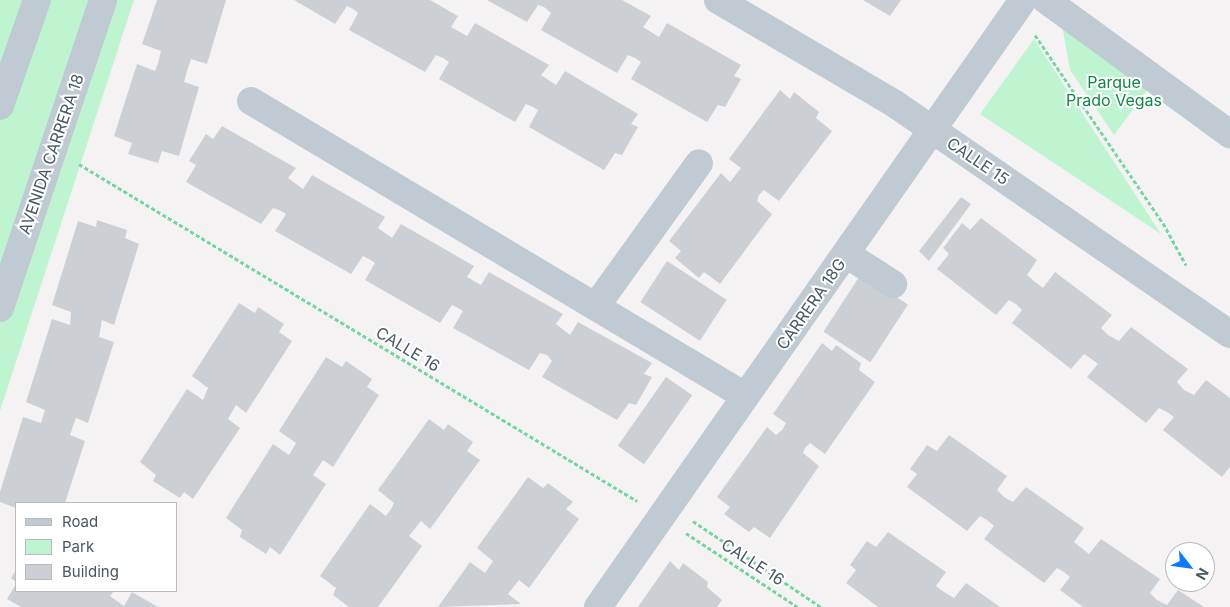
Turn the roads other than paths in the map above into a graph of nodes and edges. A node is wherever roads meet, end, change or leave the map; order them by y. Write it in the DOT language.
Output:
graph roads {
  1 [pos="36,0"];
  2 [pos="103,0"];
  3 [pos="718,0"];
  4 [pos="1046,0"];
  5 [pos="1018,6"];
  6 [pos="251,101"];
  7 [pos="0,106"];
  8 [pos="932,129"];
  9 [pos="1230,134"];
  10 [pos="699,163"];
  11 [pos="846,254"];
  12 [pos="893,284"];
  13 [pos="596,306"];
  14 [pos="0,308"];
  15 [pos="1230,334"];
  16 [pos="745,396"];
  17 [pos="598,607"];
  1 -- 7 [label="street"];
  2 -- 14 [label="street, AVENIDA CARRERA 18"];
  3 -- 8 [label="street, CALLE 15"];
  4 -- 9 [label="street"];
  5 -- 8 [label="street, CARRERA 18G"];
  6 -- 13 [label="street"];
  8 -- 11 [label="street, CARRERA 18G"];
  8 -- 15 [label="street, CALLE 15"];
  10 -- 13 [label="street"];
  11 -- 12 [label="street"];
  11 -- 16 [label="street, CARRERA 18G"];
  13 -- 16 [label="street"];
  16 -- 17 [label="street, CARRERA 18G"];
}
